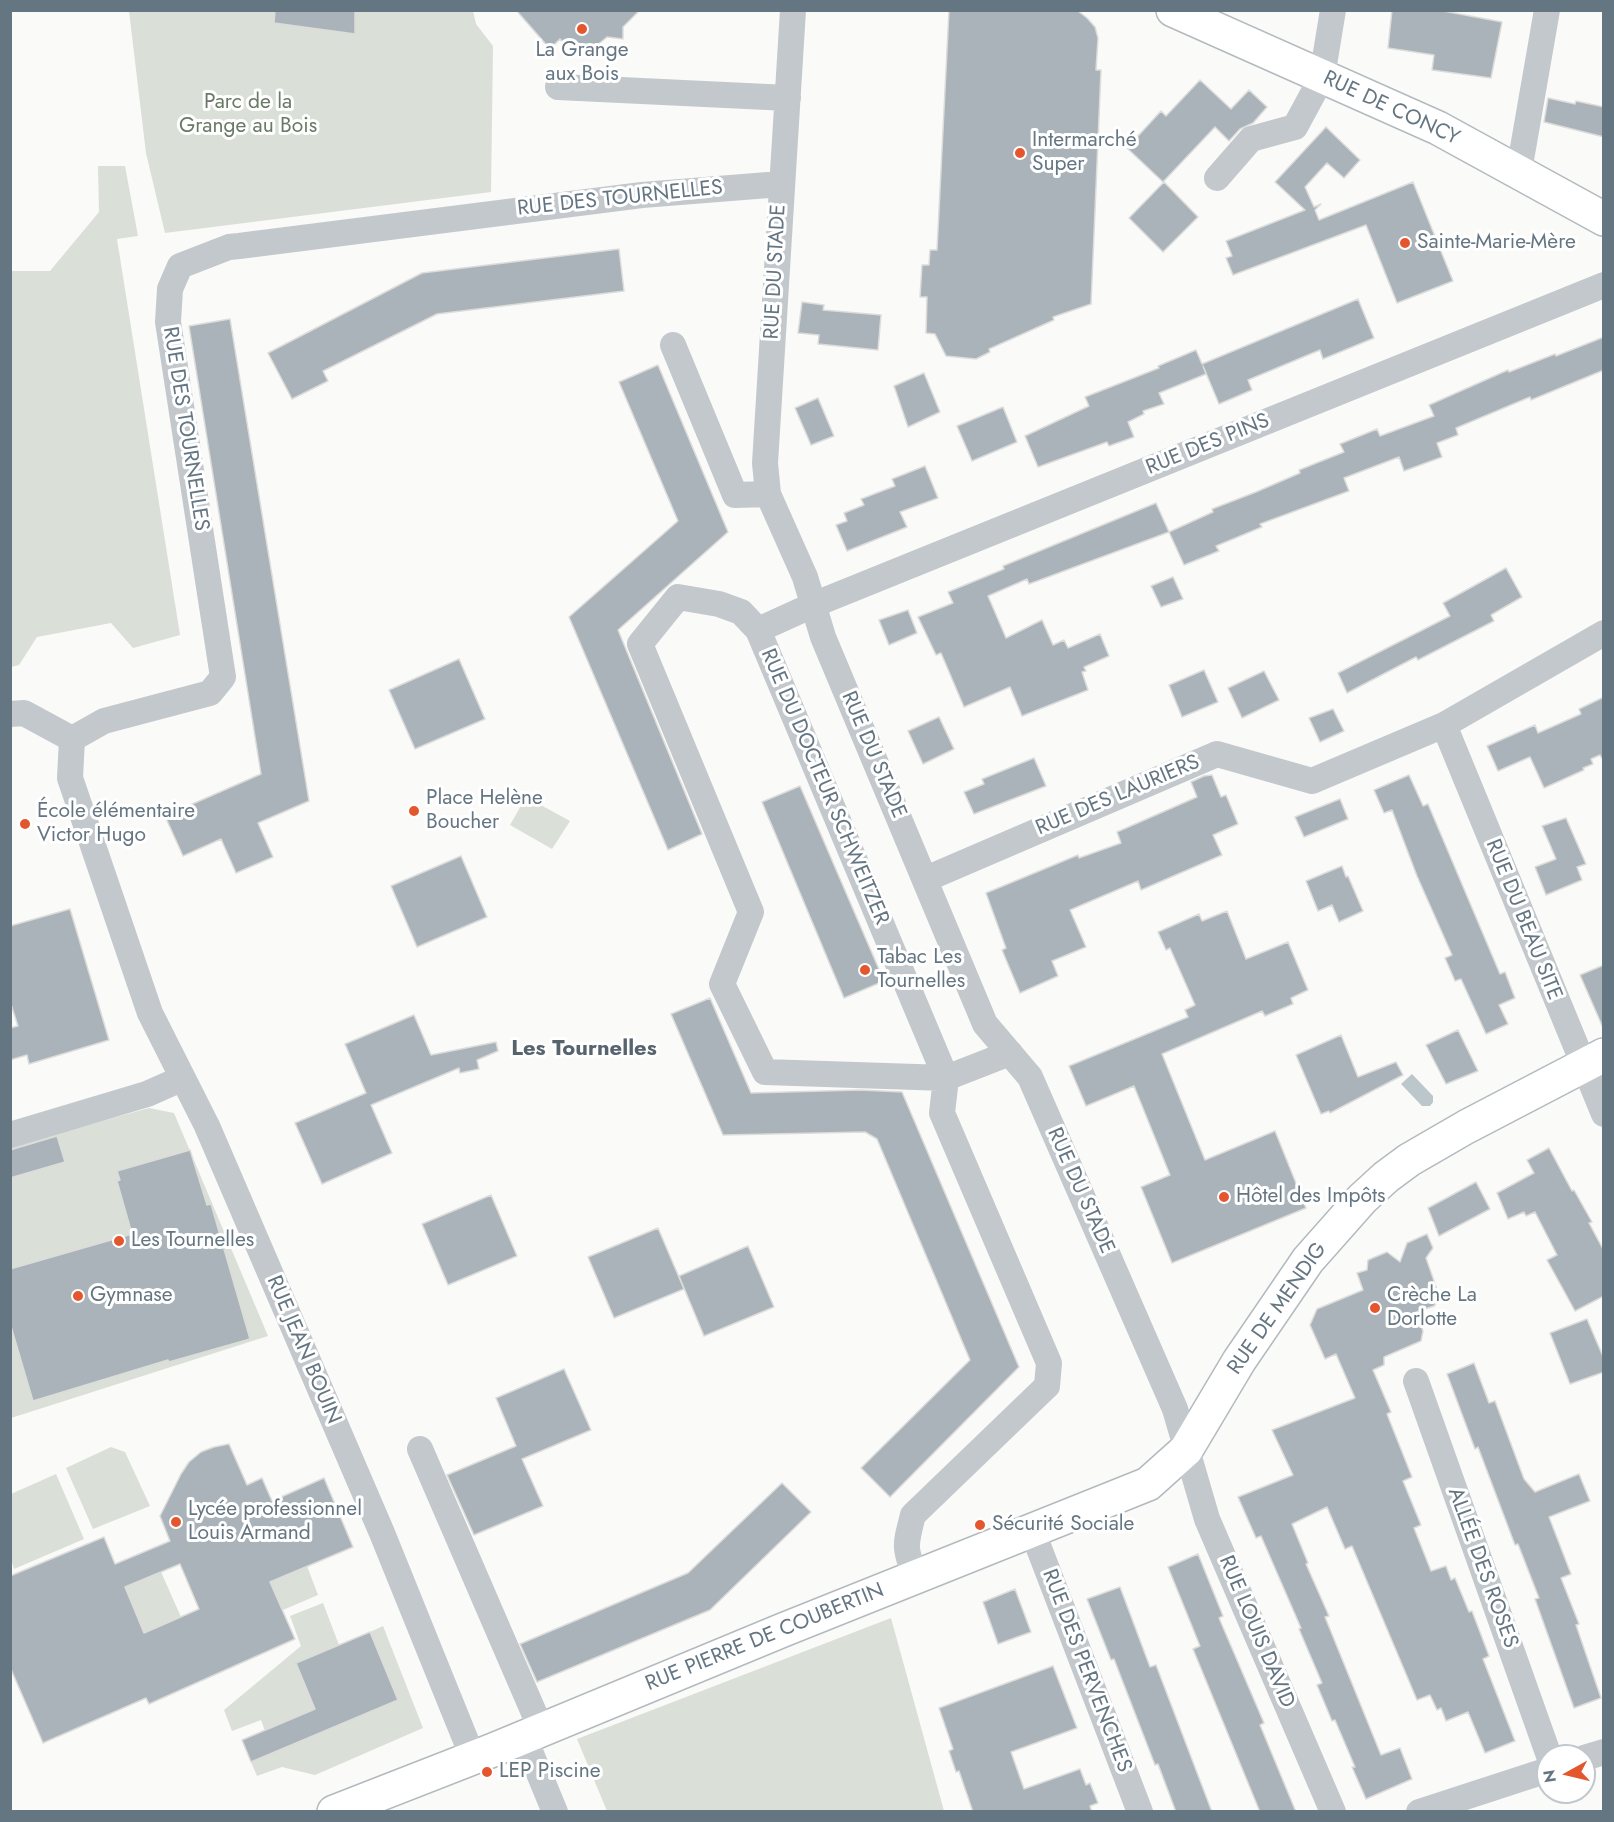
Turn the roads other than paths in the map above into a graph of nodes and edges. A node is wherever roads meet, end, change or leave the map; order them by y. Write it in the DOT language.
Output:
graph roads {
  1 [pos="793,10"];
  2 [pos="1173,10"];
  3 [pos="1333,10"];
  4 [pos="1547,10"];
  5 [pos="1322,77"];
  6 [pos="558,87"];
  7 [pos="788,98"];
  8 [pos="1519,171"];
  9 [pos="1216,178"];
  10 [pos="781,184"];
  11 [pos="1604,219"];
  12 [pos="1604,285"];
  13 [pos="673,345"];
  14 [pos="768,494"];
  15 [pos="813,605"];
  16 [pos="758,630"];
  17 [pos="1604,633"];
  18 [pos="10,714"];
  19 [pos="1444,725"];
  20 [pos="72,739"];
  21 [pos="926,879"];
  22 [pos="1010,1053"];
  23 [pos="1593,1061"];
  24 [pos="946,1077"];
  25 [pos="182,1079"];
  26 [pos="1604,1113"];
  27 [pos="10,1135"];
  28 [pos="1416,1381"];
  29 [pos="420,1449"];
  30 [pos="1186,1450"];
  31 [pos="1032,1530"];
  32 [pos="915,1577"];
  33 [pos="532,1733"];
  34 [pos="1545,1744"];
  35 [pos="473,1758"];
  36 [pos="1536,1774"];
  37 [pos="334,1812"];
  38 [pos="555,1812"];
  39 [pos="1140,1812"];
  40 [pos="1333,1812"];
  41 [pos="1419,1812"];
  1 -- 7 [label="street, RUE DU STADE"];
  2 -- 5 [label="street, RUE DE CONCY"];
  3 -- 5 [label="street"];
  4 -- 8 [label="street"];
  5 -- 8 [label="street, RUE DE CONCY"];
  5 -- 9 [label="street"];
  6 -- 7 [label="street"];
  7 -- 10 [label="street, RUE DU STADE"];
  8 -- 11 [label="street, RUE DE CONCY"];
  10 -- 14 [label="street, RUE DU STADE"];
  10 -- 20 [label="street, RUE DES TOURNELLES"];
  12 -- 15 [label="street, RUE DES PINS"];
  13 -- 14 [label="street"];
  14 -- 15 [label="street, RUE DU STADE"];
  15 -- 16 [label="street, RUE DU DOCTEUR SCHWEITZER"];
  15 -- 21 [label="street, RUE DU STADE"];
  16 -- 24 [label="street, RUE DU DOCTEUR SCHWEITZER"];
  16 -- 24 [label="street, RUE DU DOCTEUR SCHWEITZER"];
  17 -- 19 [label="street, RUE DES LAURIERS"];
  18 -- 20 [label="street"];
  19 -- 21 [label="street, RUE DES LAURIERS"];
  19 -- 23 [label="street, RUE DU BEAU SITE"];
  20 -- 25 [label="street, RUE JEAN BOUIN"];
  21 -- 22 [label="street, RUE DU STADE"];
  22 -- 24 [label="street, RUE DU DOCTEUR SCHWEITZER"];
  22 -- 30 [label="street, RUE DU STADE"];
  23 -- 26 [label="street, RUE DU BEAU SITE"];
  23 -- 30 [label="street, RUE DE MENDIG"];
  24 -- 32 [label="street, RUE DU DOCTEUR SCHWEITZER"];
  25 -- 27 [label="street"];
  25 -- 35 [label="street, RUE JEAN BOUIN"];
  28 -- 34 [label="street, ALLÉE DES ROSES"];
  29 -- 33 [label="street"];
  30 -- 31 [label="street, RUE PIERRE DE COUBERTIN"];
  30 -- 40 [label="street, RUE LOUIS DAVID"];
  31 -- 32 [label="street, RUE PIERRE DE COUBERTIN"];
  31 -- 39 [label="street, RUE DES PERVENCHES"];
  32 -- 33 [label="street, RUE PIERRE DE COUBERTIN"];
  33 -- 35 [label="street, RUE PIERRE DE COUBERTIN"];
  33 -- 38 [label="street"];
  35 -- 37 [label="street, RUE PIERRE DE COUBERTIN"];
  36 -- 41 [label="street"];
}
